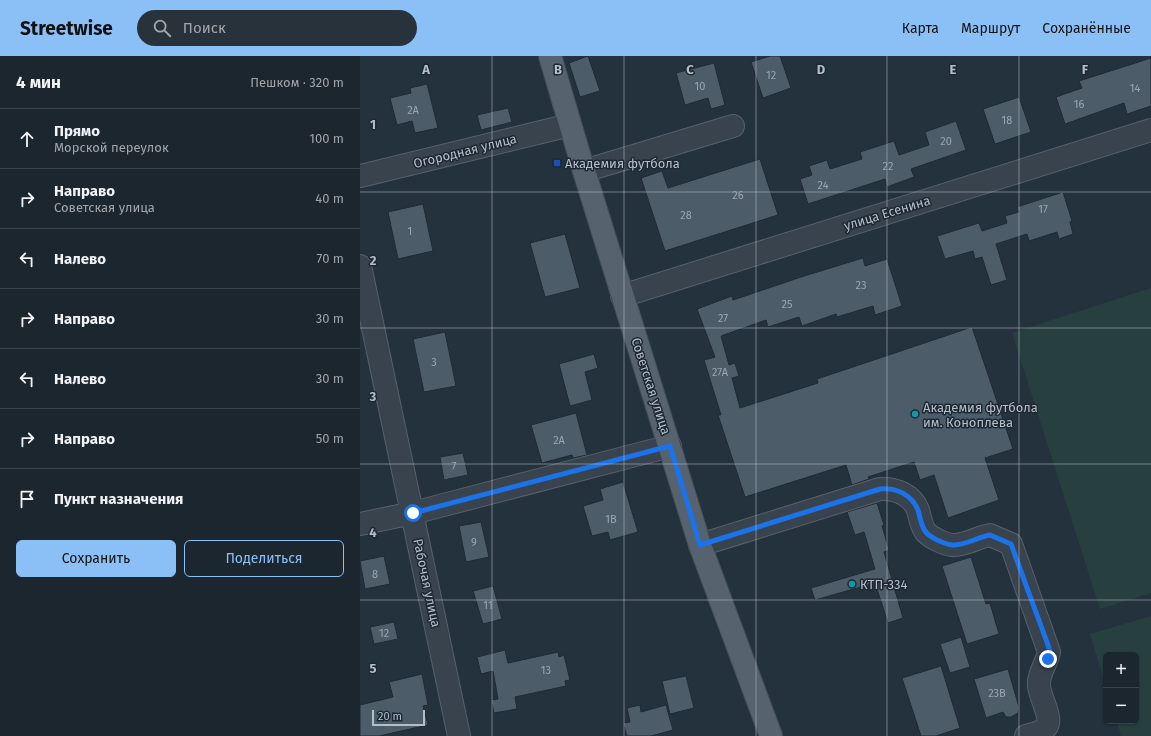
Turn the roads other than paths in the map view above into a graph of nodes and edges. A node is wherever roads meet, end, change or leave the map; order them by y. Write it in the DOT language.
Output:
graph roads {
  1 [pos="550,56"];
  2 [pos="570,125"];
  3 [pos="733,126"];
  4 [pos="1151,130"];
  5 [pos="584,171"];
  6 [pos="360,176"];
  7 [pos="361,280"];
  8 [pos="622,296"];
  9 [pos="670,446"];
  10 [pos="413,513"];
  11 [pos="360,524"];
  12 [pos="700,545"];
  13 [pos="459,736"];
  14 [pos="771,736"];
  15 [pos="1026,736"];
  1 -- 2 [label="main road, Советская улица"];
  2 -- 5 [label="main road, Советская улица"];
  2 -- 6 [label="street, Огородная улица"];
  3 -- 5 [label="street"];
  4 -- 8 [label="street, улица Есенина"];
  5 -- 8 [label="main road, Советская улица"];
  7 -- 10 [label="street, Рабочая улица"];
  8 -- 9 [label="main road, Советская улица"];
  9 -- 10 [label="street"];
  9 -- 12 [label="main road, Советская улица"];
  10 -- 11 [label="street"];
  10 -- 13 [label="street, Рабочая улица"];
  12 -- 14 [label="main road, Советская улица"];
  12 -- 15 [label="street"];
}
